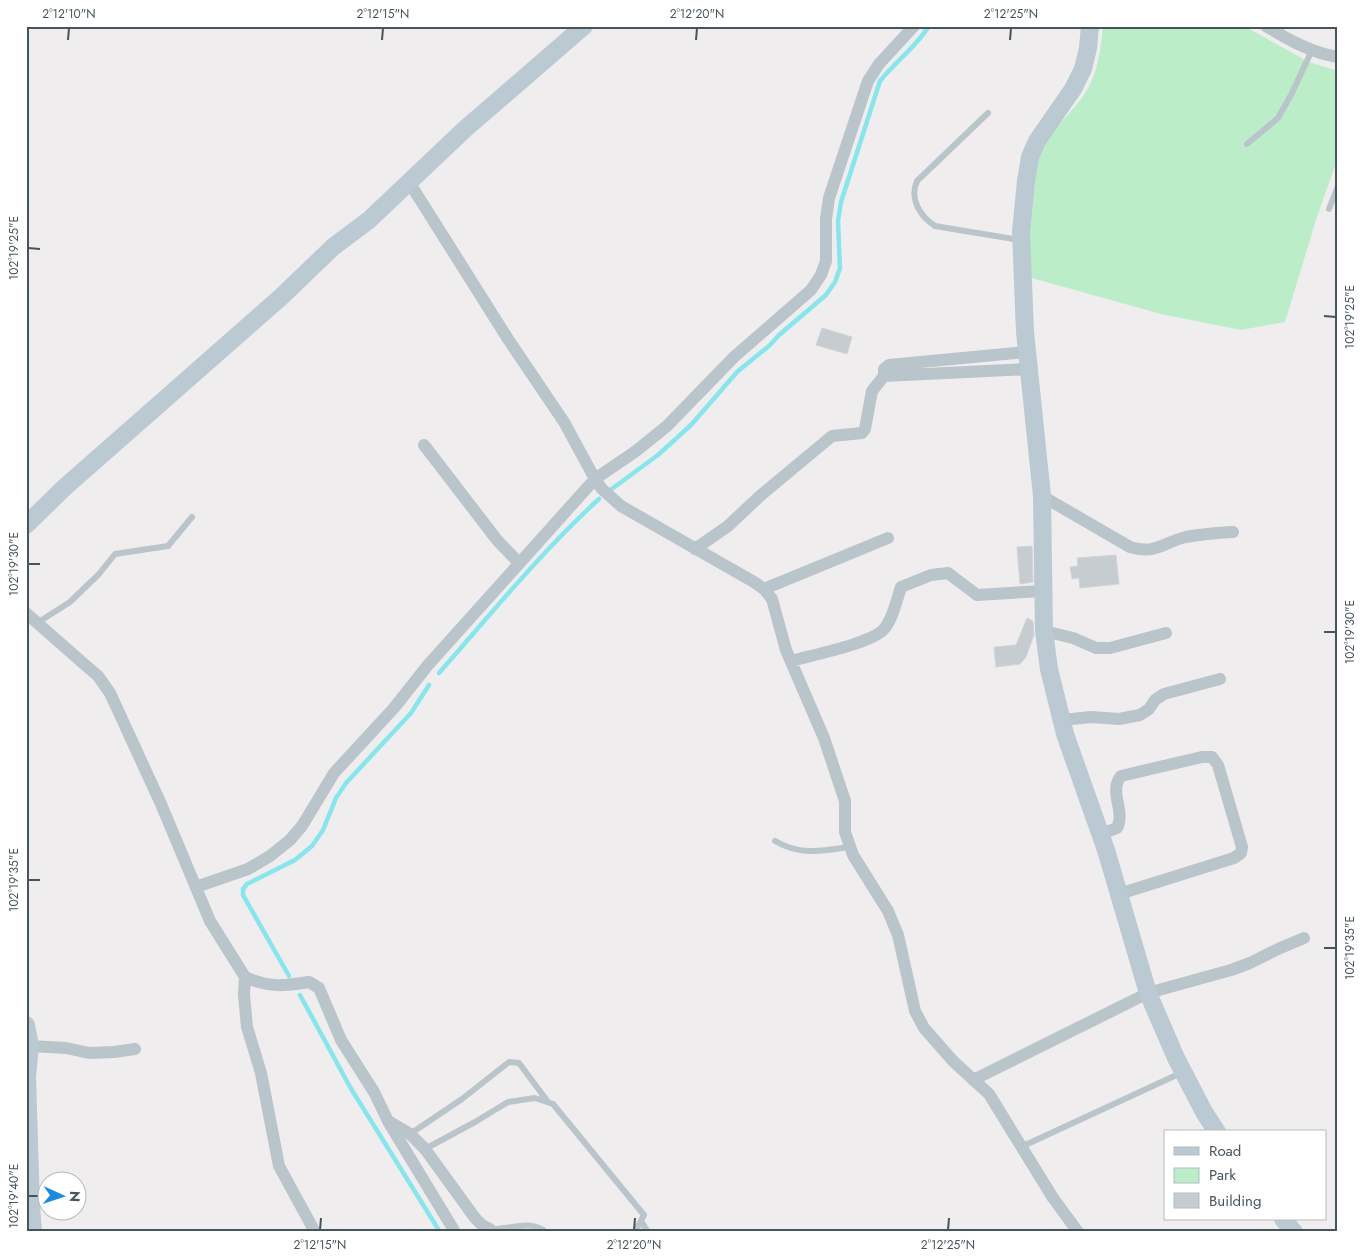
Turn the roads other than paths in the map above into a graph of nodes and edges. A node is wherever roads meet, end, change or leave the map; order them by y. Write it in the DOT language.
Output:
graph roads {
  1 [pos="584,26"];
  2 [pos="914,26"];
  3 [pos="1090,26"];
  4 [pos="1266,26"];
  5 [pos="1312,50"];
  6 [pos="1338,57"];
  7 [pos="988,113"];
  8 [pos="1247,144"];
  9 [pos="409,182"];
  10 [pos="1338,186"];
  11 [pos="1328,210"];
  12 [pos="1021,240"];
  13 [pos="1028,360"];
  14 [pos="424,445"];
  15 [pos="595,479"];
  16 [pos="1042,496"];
  17 [pos="192,517"];
  18 [pos="26,525"];
  19 [pos="1233,532"];
  20 [pos="888,538"];
  21 [pos="695,548"];
  22 [pos="519,563"];
  23 [pos="764,589"];
  24 [pos="1042,591"];
  25 [pos="26,614"];
  26 [pos="37,623"];
  27 [pos="1044,630"];
  28 [pos="1166,633"];
  29 [pos="791,661"];
  30 [pos="1220,679"];
  31 [pos="1062,720"];
  32 [pos="1101,834"];
  33 [pos="775,841"];
  34 [pos="850,847"];
  35 [pos="196,888"];
  36 [pos="1120,894"];
  37 [pos="1304,938"];
  38 [pos="245,977"];
  39 [pos="1148,992"];
  40 [pos="26,1025"];
  41 [pos="30,1046"];
  42 [pos="135,1049"];
  43 [pos="1184,1072"];
  44 [pos="973,1080"];
  45 [pos="548,1102"];
  46 [pos="388,1121"];
  47 [pos="1216,1130"];
  48 [pos="410,1134"];
  49 [pos="1022,1147"];
  50 [pos="425,1149"];
  51 [pos="641,1220"];
  52 [pos="1284,1220"];
  53 [pos="490,1229"];
  54 [pos="33,1232"];
  55 [pos="315,1232"];
  56 [pos="455,1232"];
  57 [pos="546,1232"];
  58 [pos="634,1232"];
  59 [pos="648,1232"];
  60 [pos="1078,1232"];
  61 [pos="1294,1232"];
  1 -- 9 [label="main road"];
  2 -- 15 [label="street"];
  3 -- 12 [label="main road"];
  4 -- 5 [label="street"];
  5 -- 6 [label="street"];
  5 -- 8 [label="lane"];
  7 -- 12 [label="lane"];
  9 -- 15 [label="street"];
  9 -- 18 [label="main road"];
  10 -- 11 [label="lane"];
  12 -- 13 [label="main road"];
  13 -- 16 [label="main road"];
  13 -- 21 [label="street"];
  14 -- 22 [label="street"];
  15 -- 21 [label="street"];
  15 -- 22 [label="street"];
  16 -- 19 [label="street"];
  16 -- 24 [label="main road"];
  17 -- 26 [label="lane"];
  20 -- 23 [label="street"];
  21 -- 23 [label="street"];
  22 -- 35 [label="street"];
  23 -- 29 [label="street"];
  24 -- 27 [label="main road"];
  24 -- 29 [label="street"];
  25 -- 26 [label="street"];
  26 -- 35 [label="street"];
  27 -- 28 [label="street"];
  27 -- 31 [label="main road"];
  29 -- 34 [label="street"];
  30 -- 31 [label="street"];
  31 -- 32 [label="main road"];
  32 -- 36 [label="main road"];
  32 -- 36 [label="street"];
  33 -- 34 [label="lane"];
  34 -- 44 [label="street"];
  35 -- 38 [label="street"];
  36 -- 39 [label="main road"];
  37 -- 39 [label="street"];
  38 -- 46 [label="street"];
  38 -- 55 [label="street"];
  39 -- 43 [label="main road"];
  39 -- 44 [label="street"];
  40 -- 41 [label="main road"];
  41 -- 42 [label="street"];
  41 -- 54 [label="main road"];
  43 -- 47 [label="main road"];
  43 -- 49 [label="lane"];
  44 -- 49 [label="street"];
  45 -- 48 [label="lane"];
  45 -- 50 [label="lane"];
  45 -- 51 [label="lane"];
  46 -- 48 [label="street"];
  46 -- 56 [label="street"];
  48 -- 50 [label="street"];
  49 -- 60 [label="street"];
  50 -- 53 [label="street"];
  51 -- 58 [label="lane"];
  51 -- 59 [label="lane"];
  52 -- 61 [label="main road"];
  53 -- 57 [label="lane"];
}
